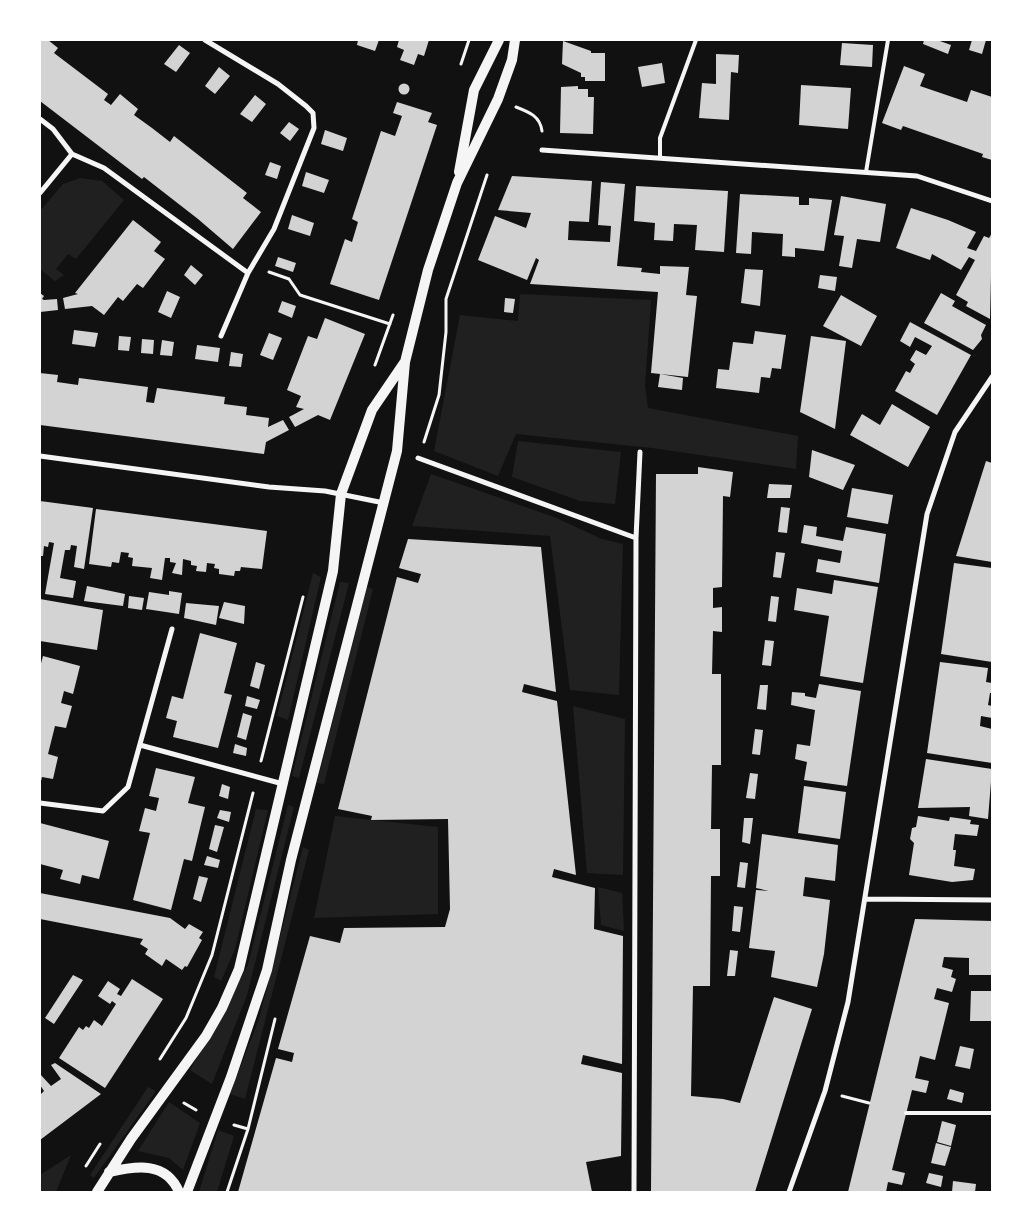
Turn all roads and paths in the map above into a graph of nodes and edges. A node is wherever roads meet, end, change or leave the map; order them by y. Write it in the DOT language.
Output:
graph roads {
  1 [pos="205,40"];
  2 [pos="470,40"];
  3 [pos="499,40"];
  4 [pos="515,40"];
  5 [pos="696,40"];
  6 [pos="888,40"];
  7 [pos="461,65"];
  8 [pos="40,119"];
  9 [pos="542,150"];
  10 [pos="72,154"];
  11 [pos="660,158"];
  12 [pos="866,172"];
  13 [pos="457,183"];
  14 [pos="40,193"];
  15 [pos="992,201"];
  16 [pos="248,273"];
  17 [pos="396,305"];
  18 [pos="390,324"];
  19 [pos="221,336"];
  20 [pos="405,362"];
  21 [pos="373,369"];
  22 [pos="992,377"];
  23 [pos="640,452"];
  24 [pos="40,456"];
  25 [pos="418,458"];
  26 [pos="341,494"];
  27 [pos="384,503"];
  28 [pos="636,538"];
  29 [pos="304,594"];
  30 [pos="172,629"];
  31 [pos="140,745"];
  32 [pos="256,777"];
  33 [pos="283,784"];
  34 [pos="40,803"];
  35 [pos="866,899"];
  36 [pos="992,900"];
  37 [pos="160,1060"];
  38 [pos="825,1091"];
  39 [pos="869,1103"];
  40 [pos="906,1113"];
  41 [pos="992,1113"];
  42 [pos="106,1136"];
  43 [pos="86,1167"];
  44 [pos="109,1172"];
  45 [pos="97,1192"];
  46 [pos="179,1192"];
  47 [pos="187,1192"];
  48 [pos="634,1192"];
  49 [pos="789,1192"];
  1 -- 16 [label="street"];
  2 -- 7 [label="path"];
  3 -- 13 [label="main road"];
  4 -- 13 [label="main road"];
  5 -- 11 [label="lane"];
  6 -- 12 [label="lane"];
  8 -- 10 [label="street"];
  9 -- 11 [label="street"];
  10 -- 14 [label="street"];
  10 -- 16 [label="street"];
  11 -- 12 [label="street"];
  12 -- 15 [label="street"];
  13 -- 20 [label="main road"];
  16 -- 18 [label="path"];
  16 -- 19 [label="street"];
  17 -- 18 [label="path"];
  18 -- 21 [label="path"];
  20 -- 26 [label="main road"];
  20 -- 27 [label="main road"];
  22 -- 35 [label="street"];
  23 -- 28 [label="street"];
  24 -- 26 [label="street"];
  25 -- 28 [label="street"];
  26 -- 27 [label="street"];
  26 -- 33 [label="main road"];
  27 -- 47 [label="main road"];
  28 -- 48 [label="street"];
  29 -- 32 [label="path"];
  30 -- 31 [label="street"];
  31 -- 32 [label="street"];
  31 -- 34 [label="street"];
  32 -- 33 [label="street"];
  32 -- 37 [label="path"];
  33 -- 44 [label="main road"];
  35 -- 36 [label="street"];
  35 -- 38 [label="street"];
  38 -- 39 [label="path"];
  38 -- 49 [label="street"];
  40 -- 41 [label="lane"];
  42 -- 43 [label="path"];
  44 -- 45 [label="main road"];
  44 -- 46 [label="main road"];
}
